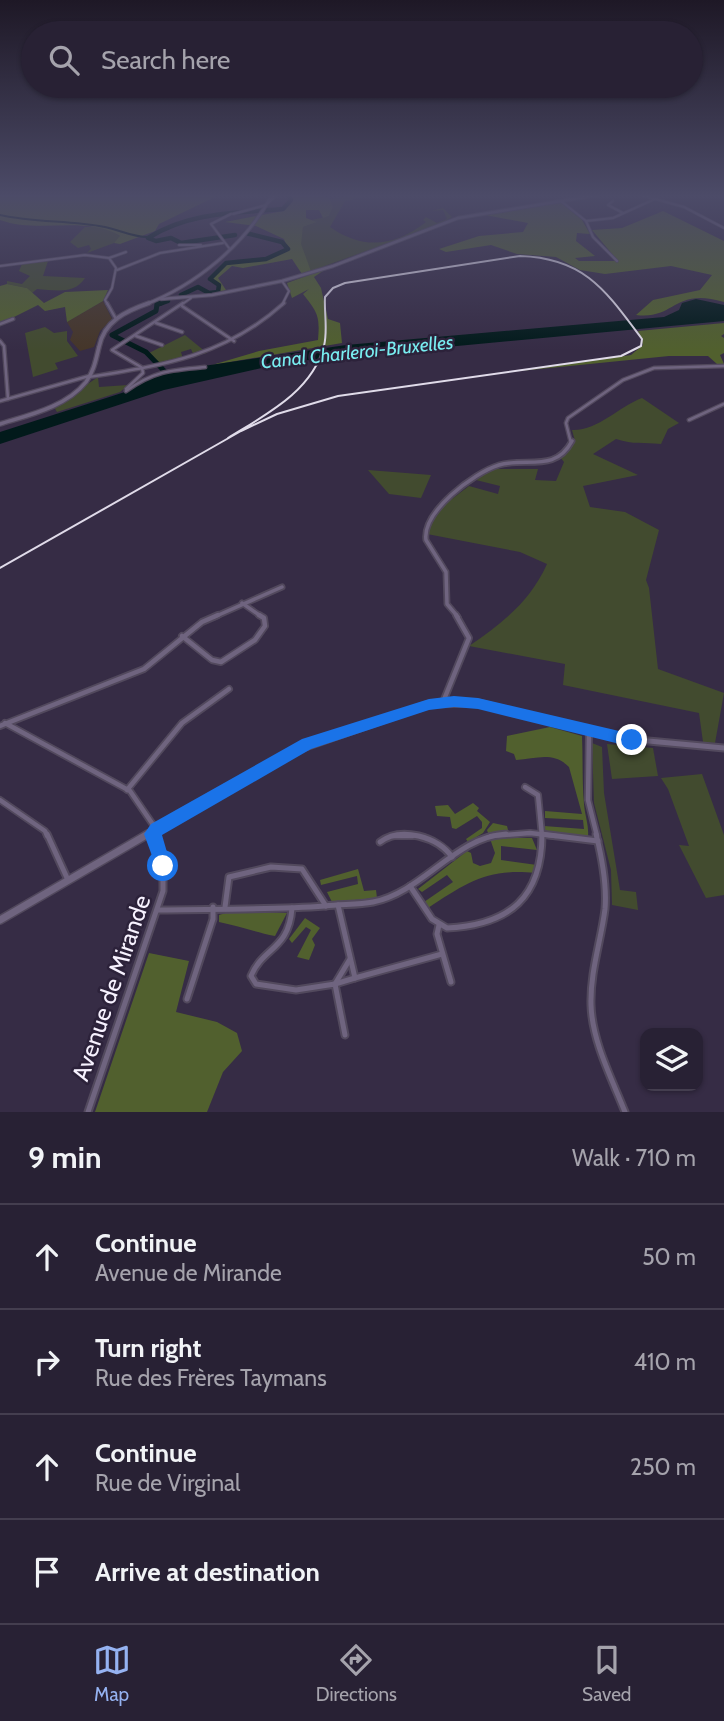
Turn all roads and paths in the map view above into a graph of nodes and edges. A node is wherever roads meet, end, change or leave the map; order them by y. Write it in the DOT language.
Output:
graph roads {
  1 [pos="200,247"];
  2 [pos="382,247"];
  3 [pos="603,247"];
  4 [pos="229,248"];
  5 [pos="126,252"];
  6 [pos="109,258"];
  7 [pos="617,261"];
  8 [pos="0,266"];
  9 [pos="115,271"];
  10 [pos="282,281"];
  11 [pos="171,294"];
  12 [pos="191,298"];
  13 [pos="160,299"];
  14 [pos="182,306"];
  15 [pos="13,319"];
  16 [pos="116,319"];
  17 [pos="156,323"];
  18 [pos="0,324"];
  19 [pos="182,332"];
  20 [pos="136,336"];
  21 [pos="0,341"];
  22 [pos="234,341"];
  23 [pos="162,345"];
  24 [pos="724,366"];
  25 [pos="205,367"];
  26 [pos="142,368"];
  27 [pos="89,377"];
  28 [pos="8,399"];
  29 [pos="0,401"];
  30 [pos="724,404"];
  31 [pos="689,420"];
  32 [pos="0,424"];
  33 [pos="282,587"];
  34 [pos="242,602"];
  35 [pos="182,636"];
  36 [pos="229,689"];
  37 [pos="443,702"];
  38 [pos="3,724"];
  39 [pos="589,732"];
  40 [pos="724,748"];
  41 [pos="525,787"];
  42 [pos="127,789"];
  43 [pos="0,800"];
  44 [pos="154,832"];
  45 [pos="540,834"];
  46 [pos="598,841"];
  47 [pos="380,842"];
  48 [pos="452,857"];
  49 [pos="68,880"];
  50 [pos="410,886"];
  51 [pos="338,905"];
  52 [pos="326,906"];
  53 [pos="213,907"];
  54 [pos="225,907"];
  55 [pos="292,908"];
  56 [pos="158,910"];
  57 [pos="0,920"];
  58 [pos="439,925"];
  59 [pos="442,954"];
  60 [pos="350,958"];
  61 [pos="355,978"];
  62 [pos="451,982"];
  63 [pos="335,985"];
  64 [pos="187,999"];
  65 [pos="345,1035"];
  66 [pos="88,1112"];
  67 [pos="625,1112"];
  1 -- 9 [label="street"];
  2 -- 10 [label="street"];
  3 -- 7 [label="street"];
  4 -- 11 [label="street"];
  5 -- 6 [label="street"];
  6 -- 8 [label="street"];
  6 -- 9 [label="street"];
  9 -- 16 [label="street"];
  10 -- 12 [label="street"];
  10 -- 22 [label="street"];
  11 -- 12 [label="street"];
  11 -- 13 [label="street"];
  12 -- 13 [label="street"];
  12 -- 14 [label="street"];
  13 -- 16 [label="street"];
  14 -- 17 [label="street"];
  14 -- 22 [label="street"];
  15 -- 18 [label="street"];
  16 -- 27 [label="street"];
  17 -- 19 [label="street"];
  17 -- 20 [label="street"];
  20 -- 23 [label="street"];
  20 -- 26 [label="street"];
  21 -- 28 [label="street"];
  22 -- 26 [label="street"];
  24 -- 37 [label="street"];
  25 -- 26 [label="street"];
  26 -- 27 [label="street"];
  27 -- 28 [label="street"];
  27 -- 32 [label="street"];
  28 -- 29 [label="street"];
  30 -- 31 [label="street"];
  33 -- 34 [label="street"];
  34 -- 35 [label="street"];
  34 -- 35 [label="street"];
  35 -- 38 [label="street"];
  36 -- 42 [label="street"];
  37 -- 39 [label="street"];
  37 -- 44 [label="street"];
  38 -- 42 [label="street"];
  39 -- 40 [label="street"];
  39 -- 46 [label="street"];
  41 -- 45 [label="street"];
  42 -- 44 [label="street, Avenue de Mirande"];
  43 -- 49 [label="street"];
  44 -- 49 [label="street"];
  44 -- 56 [label="street, Avenue de Mirande"];
  45 -- 46 [label="street"];
  45 -- 48 [label="street"];
  45 -- 58 [label="street"];
  46 -- 67 [label="street"];
  47 -- 48 [label="street"];
  48 -- 50 [label="street"];
  49 -- 57 [label="street"];
  50 -- 51 [label="street"];
  50 -- 58 [label="street"];
  51 -- 52 [label="street"];
  51 -- 60 [label="street"];
  52 -- 54 [label="street"];
  52 -- 55 [label="street"];
  53 -- 54 [label="street"];
  53 -- 56 [label="street"];
  53 -- 64 [label="street"];
  54 -- 55 [label="street"];
  55 -- 63 [label="street"];
  56 -- 66 [label="street, Avenue de Mirande"];
  58 -- 59 [label="street"];
  59 -- 61 [label="street"];
  59 -- 62 [label="street"];
  60 -- 61 [label="street"];
  60 -- 63 [label="street"];
  61 -- 63 [label="street"];
  63 -- 65 [label="street"];
}
